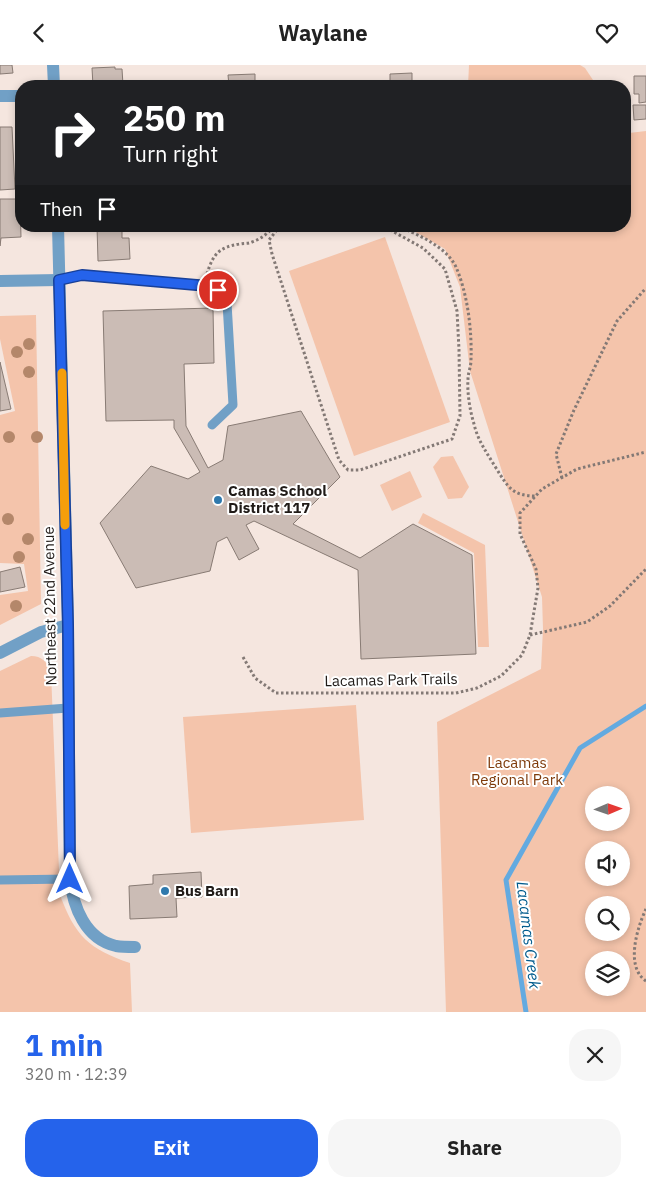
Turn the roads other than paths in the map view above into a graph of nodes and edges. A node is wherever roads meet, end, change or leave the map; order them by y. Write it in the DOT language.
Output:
graph roads {
  1 [pos="53,65"];
  2 [pos="54,80"];
  3 [pos="0,96"];
  4 [pos="15,96"];
  5 [pos="58,232"];
  6 [pos="59,280"];
  7 [pos="0,281"];
  8 [pos="212,425"];
  9 [pos="68,625"];
  10 [pos="0,653"];
  11 [pos="68,708"];
  12 [pos="0,713"];
  13 [pos="70,879"];
  14 [pos="0,880"];
  15 [pos="135,947"];
  1 -- 2 [label="street"];
  3 -- 4 [label="street"];
  5 -- 6 [label="street, Northeast 22nd Avenue"];
  6 -- 7 [label="street"];
  6 -- 8 [label="lane"];
  6 -- 9 [label="street, Northeast 22nd Avenue"];
  9 -- 10 [label="street"];
  9 -- 11 [label="street, Northeast 22nd Avenue"];
  11 -- 12 [label="lane"];
  11 -- 13 [label="street, Northeast 22nd Avenue"];
  13 -- 14 [label="lane"];
  13 -- 15 [label="street, Northeast 22nd Avenue"];
}
